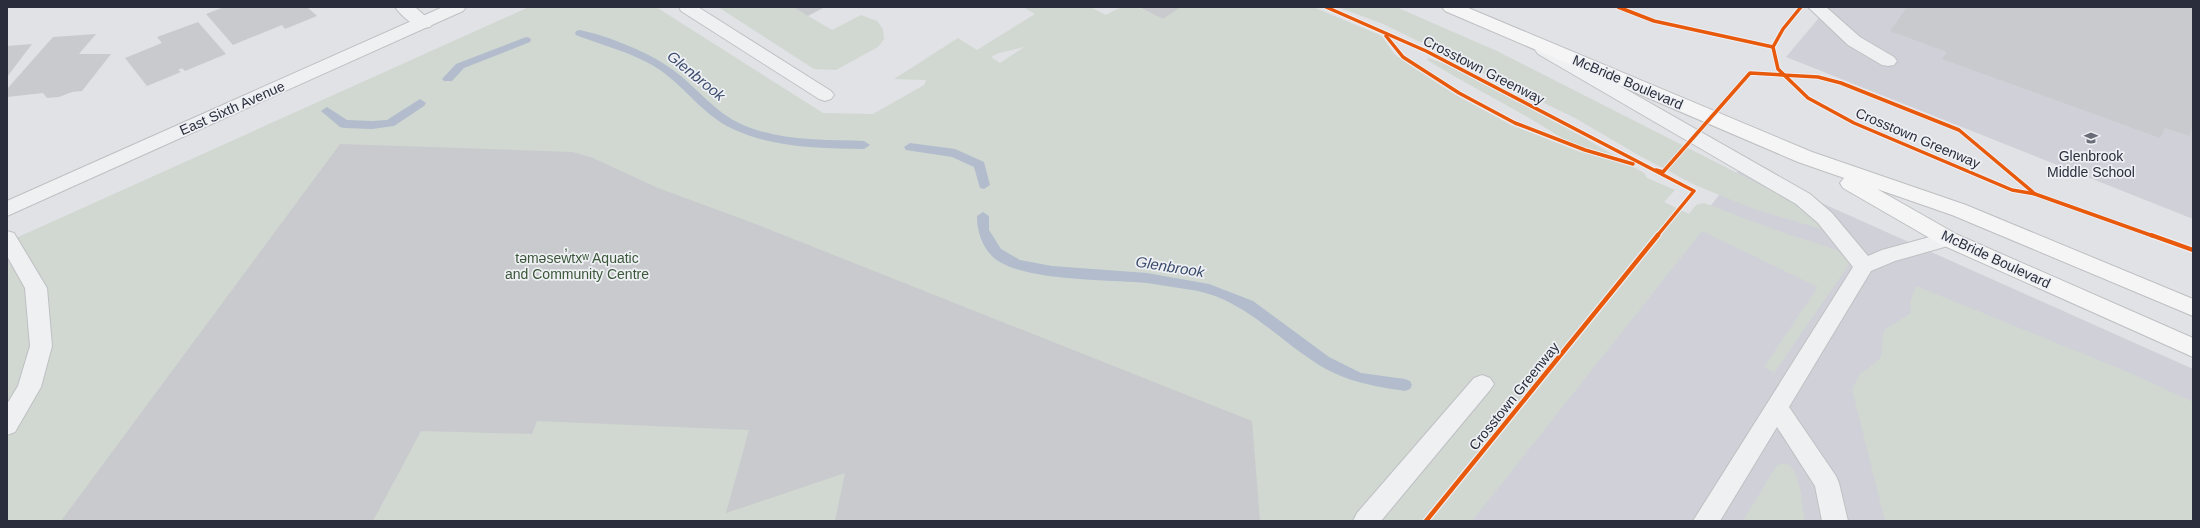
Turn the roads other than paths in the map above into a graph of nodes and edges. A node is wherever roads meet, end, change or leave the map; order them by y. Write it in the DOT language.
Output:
graph roads {
  1 [pos="404,7"];
  2 [pos="457,7"];
  3 [pos="687,7"];
  4 [pos="1451,7"];
  5 [pos="1816,7"];
  6 [pos="424,23"];
  7 [pos="1523,37"];
  8 [pos="1888,61"];
  9 [pos="825,95"];
  10 [pos="1805,157"];
  11 [pos="7,209"];
  12 [pos="7,238"];
  13 [pos="1948,239"];
  14 [pos="1864,266"];
  15 [pos="2193,308"];
  16 [pos="2193,348"];
  17 [pos="1482,384"];
  18 [pos="1776,408"];
  19 [pos="7,425"];
  20 [pos="1366,521"];
  21 [pos="1706,521"];
  22 [pos="1835,521"];
  1 -- 6 [label="street"];
  2 -- 6 [label="street, East Sixth Avenue"];
  3 -- 9 [label="lane"];
  4 -- 7 [label="main road, McBride Boulevard"];
  5 -- 8 [label="lane"];
  6 -- 11 [label="street, East Sixth Avenue"];
  7 -- 10 [label="main road, McBride Boulevard"];
  7 -- 14 [label="lane"];
  10 -- 13 [label="main road, McBride Boulevard"];
  10 -- 15 [label="main road, McBride Boulevard"];
  12 -- 19 [label="lane"];
  13 -- 14 [label="lane"];
  13 -- 16 [label="main road, McBride Boulevard"];
  14 -- 18 [label="lane"];
  17 -- 20 [label="lane"];
  18 -- 21 [label="lane"];
  18 -- 22 [label="lane"];
}
